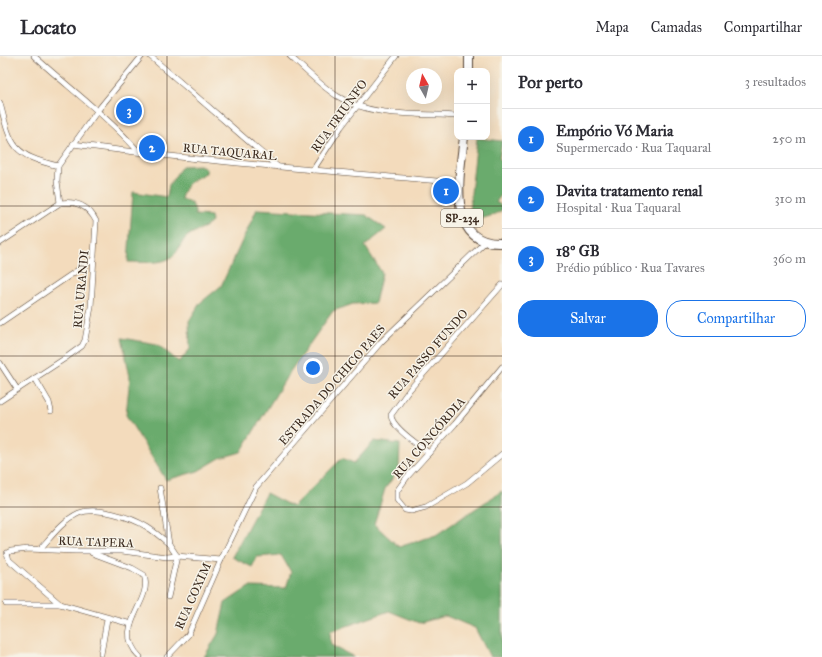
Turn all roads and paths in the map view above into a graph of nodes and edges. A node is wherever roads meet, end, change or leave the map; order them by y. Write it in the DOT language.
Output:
graph roads {
  1 [pos="34,56"];
  2 [pos="142,56"];
  3 [pos="150,56"];
  4 [pos="290,56"];
  5 [pos="396,56"];
  6 [pos="467,57"];
  7 [pos="469,68"];
  8 [pos="0,103"];
  9 [pos="357,106"];
  10 [pos="98,110"];
  11 [pos="454,116"];
  12 [pos="464,140"];
  13 [pos="73,144"];
  14 [pos="138,151"];
  15 [pos="58,166"];
  16 [pos="278,167"];
  17 [pos="313,170"];
  18 [pos="460,183"];
  19 [pos="60,203"];
  20 [pos="485,242"];
  21 [pos="0,243"];
  22 [pos="502,243"];
  23 [pos="94,260"];
  24 [pos="502,285"];
  25 [pos="0,323"];
  26 [pos="0,363"];
  27 [pos="502,367"];
  28 [pos="35,378"];
  29 [pos="17,389"];
  30 [pos="0,401"];
  31 [pos="51,411"];
  32 [pos="429,453"];
  33 [pos="502,454"];
  34 [pos="160,488"];
  35 [pos="169,544"];
  36 [pos="40,549"];
  37 [pos="89,552"];
  38 [pos="177,556"];
  39 [pos="221,560"];
  40 [pos="168,597"];
  41 [pos="6,604"];
  42 [pos="60,604"];
  43 [pos="107,619"];
  44 [pos="131,624"];
  45 [pos="101,654"];
  46 [pos="140,657"];
  47 [pos="166,657"];
  1 -- 10 [label="street"];
  2 -- 10 [label="street"];
  3 -- 16 [label="street"];
  4 -- 9 [label="street"];
  5 -- 9 [label="street, RUA TRIUNFO"];
  6 -- 7 [label="main road"];
  8 -- 15 [label="street"];
  9 -- 11 [label="street"];
  9 -- 17 [label="street, RUA TRIUNFO"];
  10 -- 13 [label="street"];
  10 -- 14 [label="street"];
  12 -- 18 [label="main road, SP-234"];
  13 -- 14 [label="street, RUA TAQUARAL"];
  13 -- 15 [label="street"];
  14 -- 16 [label="street, RUA TAQUARAL"];
  15 -- 19 [label="street"];
  16 -- 17 [label="street, RUA TAQUARAL"];
  17 -- 18 [label="street, RUA TAQUARAL"];
  18 -- 20 [label="main road, SP-234"];
  19 -- 21 [label="street"];
  19 -- 23 [label="street, RUA URANDI"];
  20 -- 22 [label="main road, SP-234"];
  20 -- 39 [label="street, ESTRADA DO CHICO PAES"];
  23 -- 25 [label="street"];
  23 -- 28 [label="street, RUA URANDI"];
  24 -- 32 [label="street, RUA PASSO FUNDO"];
  26 -- 29 [label="street"];
  27 -- 32 [label="street, RUA CONCÓRDIA"];
  28 -- 29 [label="street, RUA URANDI"];
  28 -- 31 [label="street"];
  29 -- 30 [label="street, RUA URANDI"];
  32 -- 33 [label="street, RUA CONCÓRDIA"];
  34 -- 35 [label="street"];
  35 -- 36 [label="street"];
  35 -- 38 [label="street"];
  36 -- 37 [label="street, RUA TAPERA"];
  36 -- 42 [label="street, RUA TAPERA"];
  37 -- 38 [label="street, RUA TAPERA"];
  37 -- 44 [label="street"];
  38 -- 39 [label="street, RUA TAPERA"];
  38 -- 40 [label="street"];
  39 -- 47 [label="street, RUA COXIM"];
  41 -- 42 [label="street"];
  42 -- 43 [label="street"];
  43 -- 44 [label="street"];
  43 -- 45 [label="street"];
  44 -- 46 [label="street"];
}
